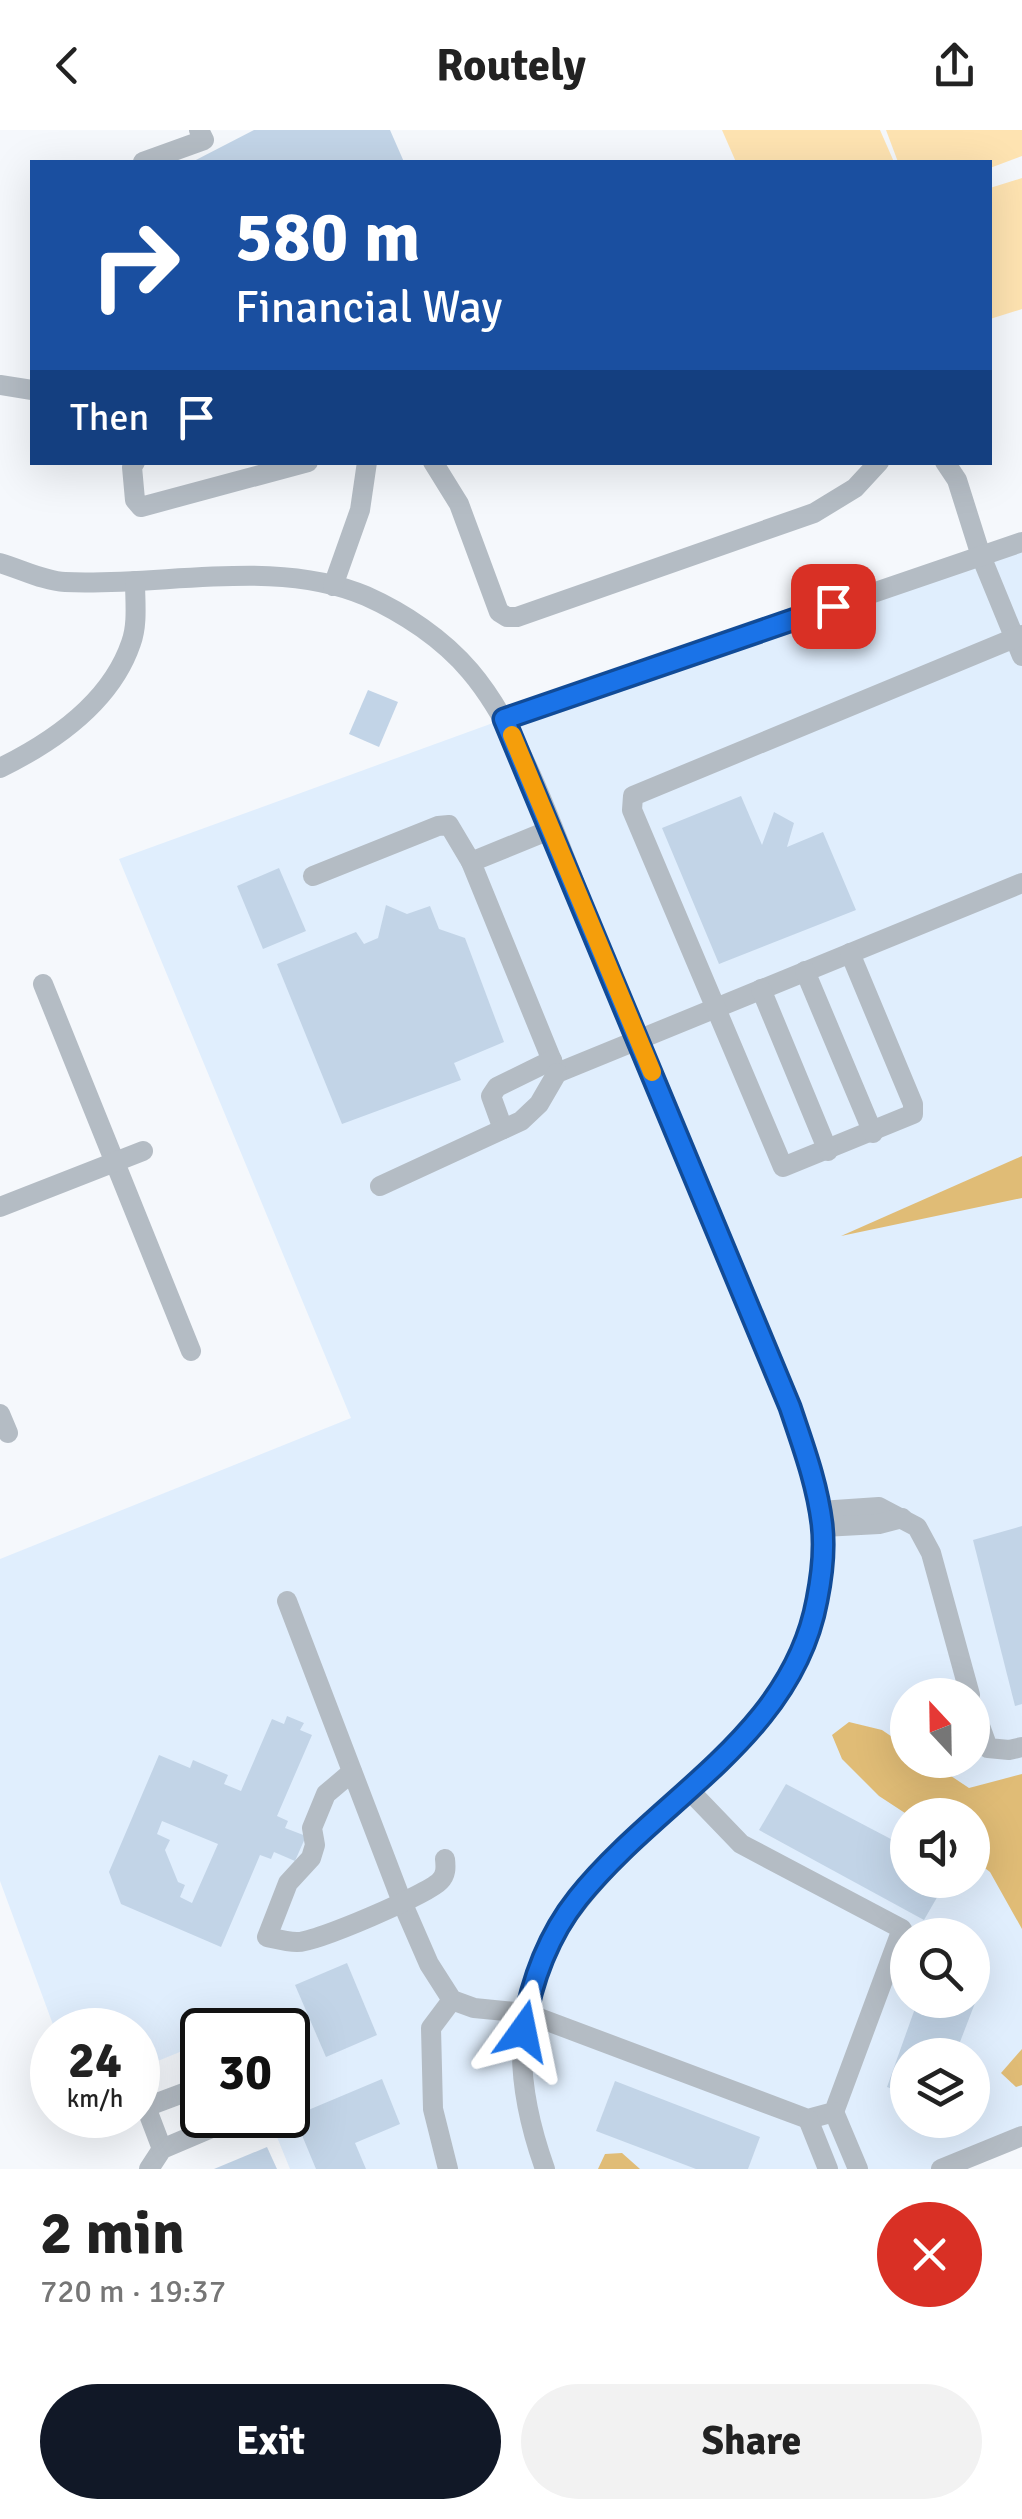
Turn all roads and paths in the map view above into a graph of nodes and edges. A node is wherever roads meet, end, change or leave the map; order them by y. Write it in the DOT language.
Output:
graph roads {
  1 [pos="199,130"];
  2 [pos="149,160"];
  3 [pos="0,385"];
  4 [pos="30,390"];
  5 [pos="133,465"];
  6 [pos="297,465"];
  7 [pos="367,465"];
  8 [pos="435,465"];
  9 [pos="876,465"];
  10 [pos="947,465"];
  11 [pos="1022,542"];
  12 [pos="981,556"];
  13 [pos="0,563"];
  14 [pos="135,581"];
  15 [pos="333,586"];
  16 [pos="1020,643"];
  17 [pos="504,719"];
  18 [pos="0,768"];
  19 [pos="552,829"];
  20 [pos="471,862"];
  21 [pos="314,876"];
  22 [pos="1022,883"];
  23 [pos="850,953"];
  24 [pos="806,971"];
  25 [pos="43,984"];
  26 [pos="761,989"];
  27 [pos="716,1007"];
  28 [pos="638,1039"];
  29 [pos="554,1067"];
  30 [pos="503,1129"];
  31 [pos="873,1133"];
  32 [pos="143,1151"];
  33 [pos="828,1151"];
  34 [pos="113,1163"];
  35 [pos="380,1186"];
  36 [pos="0,1207"];
  37 [pos="192,1351"];
  38 [pos="821,1519"];
  39 [pos="287,1601"];
  40 [pos="965,1678"];
  41 [pos="1022,1747"];
  42 [pos="990,1748"];
  43 [pos="352,1772"];
  44 [pos="688,1790"];
  45 [pos="445,1860"];
  46 [pos="402,1902"];
  47 [pos="452,2000"];
  48 [pos="526,2013"];
  49 [pos="180,2094"];
  50 [pos="834,2112"];
  51 [pos="808,2119"];
  52 [pos="1022,2136"];
  53 [pos="188,2138"];
  54 [pos="162,2149"];
  55 [pos="149,2169"];
  56 [pos="448,2169"];
  57 [pos="545,2169"];
  58 [pos="828,2169"];
  59 [pos="858,2169"];
  60 [pos="941,2169"];
  1 -- 2 [label="street"];
  3 -- 4 [label="street"];
  5 -- 6 [label="street"];
  7 -- 15 [label="street"];
  8 -- 9 [label="street"];
  10 -- 12 [label="street"];
  11 -- 12 [label="street"];
  12 -- 16 [label="street"];
  12 -- 17 [label="street"];
  13 -- 14 [label="street"];
  14 -- 15 [label="street"];
  14 -- 18 [label="street"];
  15 -- 17 [label="street"];
  16 -- 27 [label="street"];
  17 -- 19 [label="street"];
  19 -- 20 [label="street"];
  19 -- 28 [label="street"];
  20 -- 21 [label="street"];
  20 -- 29 [label="street"];
  22 -- 23 [label="street"];
  23 -- 24 [label="street"];
  23 -- 31 [label="street"];
  24 -- 26 [label="street"];
  24 -- 31 [label="street"];
  25 -- 34 [label="street"];
  26 -- 27 [label="street"];
  26 -- 33 [label="street"];
  27 -- 28 [label="street"];
  27 -- 33 [label="street"];
  28 -- 29 [label="street"];
  28 -- 38 [label="street"];
  29 -- 30 [label="street"];
  29 -- 30 [label="street"];
  30 -- 35 [label="street"];
  31 -- 33 [label="street"];
  32 -- 34 [label="street"];
  34 -- 36 [label="street"];
  34 -- 37 [label="street"];
  38 -- 40 [label="street"];
  38 -- 44 [label="street"];
  39 -- 43 [label="street"];
  41 -- 42 [label="street"];
  43 -- 46 [label="street"];
  43 -- 46 [label="street"];
  44 -- 48 [label="street"];
  44 -- 50 [label="street"];
  45 -- 46 [label="street"];
  46 -- 47 [label="street"];
  47 -- 48 [label="street"];
  47 -- 56 [label="street"];
  48 -- 51 [label="street"];
  48 -- 57 [label="street"];
  49 -- 54 [label="street"];
  50 -- 51 [label="street"];
  50 -- 59 [label="street"];
  51 -- 58 [label="street"];
  52 -- 60 [label="street"];
  53 -- 54 [label="street"];
  54 -- 55 [label="street"];
}
